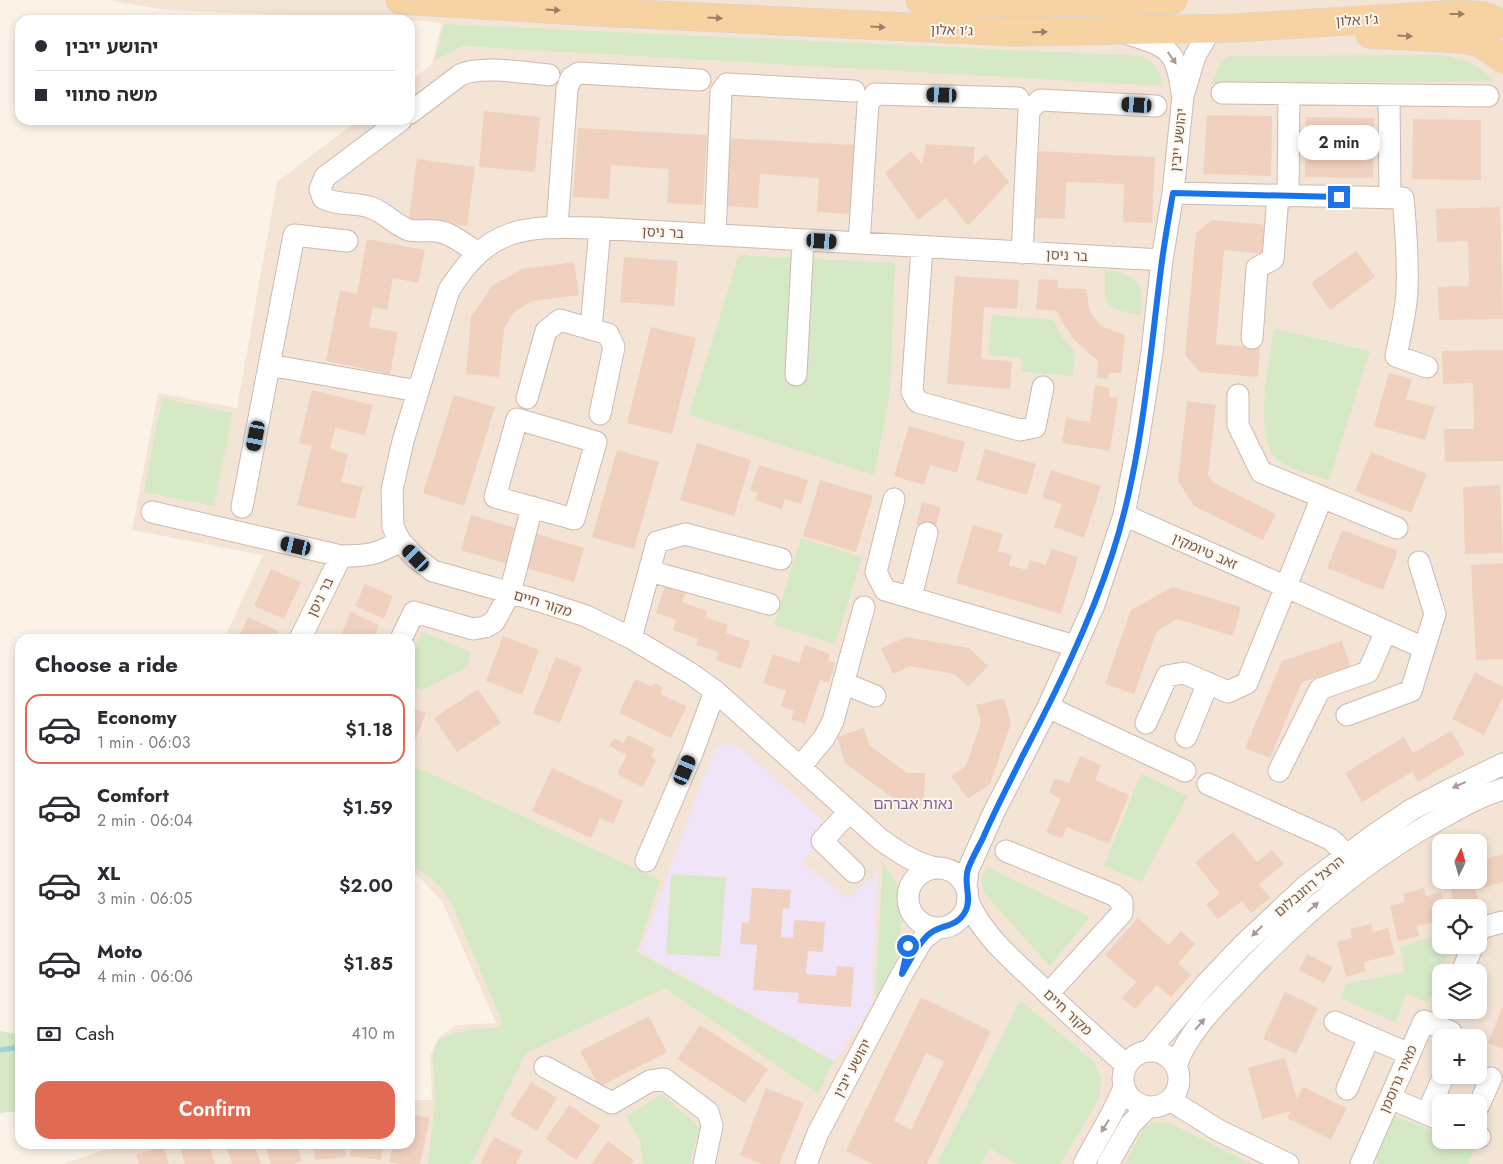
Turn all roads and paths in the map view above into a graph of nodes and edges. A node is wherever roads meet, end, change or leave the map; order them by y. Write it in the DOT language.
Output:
graph roads {
  1 [pos="400,0"];
  2 [pos="920,0"];
  3 [pos="1173,0"];
  4 [pos="1503,24"];
  5 [pos="1222,28"];
  6 [pos="1114,30"];
  7 [pos="1503,59"];
  8 [pos="549,75"];
  9 [pos="700,80"];
  10 [pos="854,91"];
  11 [pos="1222,93"];
  12 [pos="1289,94"];
  13 [pos="1389,95"];
  14 [pos="1183,96"];
  15 [pos="1488,96"];
  16 [pos="1018,98"];
  17 [pos="1156,106"];
  18 [pos="415,109"];
  19 [pos="394,125"];
  20 [pos="1173,193"];
  21 [pos="1283,196"];
  22 [pos="1397,198"];
  23 [pos="557,227"];
  24 [pos="600,228"];
  25 [pos="715,235"];
  26 [pos="803,240"];
  27 [pos="347,241"];
  28 [pos="859,243"];
  29 [pos="922,247"];
  30 [pos="478,253"];
  31 [pos="1022,253"];
  32 [pos="1162,260"];
  33 [pos="591,329"];
  34 [pos="1252,338"];
  35 [pos="269,365"];
  36 [pos="1427,367"];
  37 [pos="796,375"];
  38 [pos="1044,387"];
  39 [pos="418,390"];
  40 [pos="1238,395"];
  41 [pos="527,398"];
  42 [pos="600,414"];
  43 [pos="1322,497"];
  44 [pos="894,499"];
  45 [pos="242,507"];
  46 [pos="532,507"];
  47 [pos="152,512"];
  48 [pos="1124,515"];
  49 [pos="1397,528"];
  50 [pos="927,533"];
  51 [pos="400,541"];
  52 [pos="341,556"];
  53 [pos="781,559"];
  54 [pos="1419,562"];
  55 [pos="649,571"];
  56 [pos="1286,587"];
  57 [pos="510,593"];
  58 [pos="911,598"];
  59 [pos="769,604"];
  60 [pos="864,607"];
  61 [pos="1386,631"];
  62 [pos="302,634"];
  63 [pos="404,634"];
  64 [pos="632,638"];
  65 [pos="1075,646"];
  66 [pos="1424,648"];
  67 [pos="843,682"];
  68 [pos="1208,683"];
  69 [pos="715,691"];
  70 [pos="876,696"];
  71 [pos="1048,707"];
  72 [pos="1347,715"];
  73 [pos="1146,723"];
  74 [pos="1186,737"];
  75 [pos="1503,764"];
  76 [pos="800,767"];
  77 [pos="1185,771"];
  78 [pos="1279,771"];
  79 [pos="1208,784"];
  80 [pos="1503,789"];
  81 [pos="849,812"];
  82 [pos="994,812"];
  83 [pos="880,839"];
  84 [pos="1006,851"];
  85 [pos="1346,855"];
  86 [pos="646,861"];
  87 [pos="942,869"];
  88 [pos="854,872"];
  89 [pos="967,893"];
  90 [pos="909,905"];
  91 [pos="1503,922"];
  92 [pos="1487,926"];
  93 [pos="943,927"];
  94 [pos="1012,959"];
  95 [pos="902,974"];
  96 [pos="1048,994"];
  97 [pos="1335,1022"];
  98 [pos="1446,1023"];
  99 [pos="1369,1037"];
  100 [pos="1148,1051"];
  101 [pos="1409,1054"];
  102 [pos="1126,1065"];
  103 [pos="1176,1066"];
  104 [pos="545,1067"];
  105 [pos="1491,1078"];
  106 [pos="1124,1088"];
  107 [pos="1347,1089"];
  108 [pos="1484,1094"];
  109 [pos="1390,1098"];
  110 [pos="1170,1100"];
  111 [pos="1148,1107"];
  112 [pos="1432,1116"];
  113 [pos="704,1164"];
  114 [pos="806,1164"];
  115 [pos="1084,1164"];
  116 [pos="1108,1164"];
  117 [pos="1288,1164"];
  118 [pos="1361,1164"];
  1 -- 6 [label="main road, ג'ו אלון, one-way"];
  2 -- 3 [label="main road, ג'ו אלון"];
  5 -- 4 [label="main road, ג'ו אלון, one-way"];
  5 -- 6 [label="main road, ג'ו אלון"];
  5 -- 7 [label="main road, one-way"];
  5 -- 14 [label="street, יהושע ייבין"];
  6 -- 14 [label="street, יהושע ייבין, one-way"];
  8 -- 18 [label="street"];
  9 -- 23 [label="street"];
  10 -- 25 [label="street"];
  11 -- 12 [label="street"];
  12 -- 13 [label="street"];
  12 -- 21 [label="street"];
  13 -- 15 [label="street"];
  13 -- 22 [label="street"];
  14 -- 20 [label="street, יהושע ייבין"];
  16 -- 28 [label="street"];
  17 -- 31 [label="street"];
  19 -- 30 [label="street"];
  20 -- 21 [label="street"];
  20 -- 32 [label="street, יהושע ייבין"];
  21 -- 22 [label="street"];
  21 -- 34 [label="street"];
  22 -- 36 [label="street"];
  23 -- 24 [label="street, בר ניסן"];
  23 -- 30 [label="street, בר ניסן"];
  24 -- 25 [label="street, בר ניסן"];
  24 -- 33 [label="street"];
  25 -- 26 [label="street, בר ניסן"];
  26 -- 28 [label="street, בר ניסן"];
  26 -- 37 [label="street"];
  27 -- 35 [label="street"];
  28 -- 29 [label="street, בר ניסן"];
  29 -- 31 [label="street, בר ניסן"];
  29 -- 38 [label="street"];
  30 -- 39 [label="street, בר ניסן"];
  31 -- 32 [label="street, בר ניסן"];
  32 -- 48 [label="street, יהושע ייבין"];
  33 -- 41 [label="street"];
  33 -- 42 [label="street"];
  35 -- 39 [label="street"];
  35 -- 45 [label="street"];
  39 -- 51 [label="street, בר ניסן"];
  40 -- 43 [label="street"];
  43 -- 49 [label="street"];
  43 -- 56 [label="street"];
  44 -- 58 [label="street"];
  46 -- 46 [label="street"];
  46 -- 57 [label="street"];
  47 -- 52 [label="street"];
  48 -- 56 [label="street, זאב טיומקין"];
  48 -- 65 [label="street, יהושע ייבין"];
  50 -- 58 [label="street"];
  51 -- 52 [label="street"];
  51 -- 57 [label="street, מקור חיים"];
  52 -- 62 [label="street, בר ניסן"];
  53 -- 55 [label="street"];
  54 -- 66 [label="street"];
  55 -- 59 [label="street"];
  55 -- 64 [label="street"];
  56 -- 61 [label="street, זאב טיומקין"];
  56 -- 68 [label="street"];
  57 -- 63 [label="street"];
  57 -- 64 [label="street, מקור חיים"];
  58 -- 65 [label="street"];
  60 -- 67 [label="street"];
  61 -- 66 [label="street, זאב טיומקין"];
  61 -- 78 [label="street"];
  64 -- 69 [label="street, מקור חיים"];
  65 -- 71 [label="street, יהושע ייבין"];
  66 -- 72 [label="street"];
  67 -- 70 [label="street"];
  67 -- 76 [label="street"];
  68 -- 73 [label="street"];
  68 -- 74 [label="street"];
  69 -- 76 [label="street, מקור חיים"];
  69 -- 86 [label="street"];
  71 -- 77 [label="street"];
  71 -- 82 [label="street, יהושע ייבין"];
  75 -- 85 [label="street, הרצל רוזנבלום, one-way"];
  76 -- 81 [label="street, מקור חיים"];
  79 -- 85 [label="street"];
  103 -- 80 [label="street, הרצל רוזנבלום, one-way"];
  81 -- 83 [label="street, מקור חיים"];
  81 -- 88 [label="street"];
  82 -- 87 [label="street, יהושע ייבין"];
  82 -- 89 [label="street, יהושע ייבין"];
  83 -- 87 [label="street, מקור חיים"];
  83 -- 90 [label="street, מקור חיים"];
  84 -- 96 [label="street"];
  85 -- 100 [label="street, הרצל רוזנבלום, one-way"];
  87 -- 89 [label="street"];
  87 -- 90 [label="street"];
  89 -- 93 [label="street"];
  89 -- 94 [label="street, מקור חיים"];
  90 -- 93 [label="street"];
  90 -- 95 [label="street, יהושע ייבין"];
  91 -- 92 [label="street"];
  93 -- 94 [label="street, מקור חיים"];
  93 -- 95 [label="street, יהושע ייבין"];
  94 -- 96 [label="street, מקור חיים"];
  95 -- 114 [label="street, יהושע ייבין"];
  96 -- 102 [label="street, מקור חיים"];
  97 -- 99 [label="street"];
  98 -- 101 [label="street, מאיר גרוסמן"];
  99 -- 101 [label="street"];
  99 -- 107 [label="street"];
  100 -- 102 [label="street"];
  100 -- 103 [label="street"];
  101 -- 109 [label="street, מאיר גרוסמן"];
  102 -- 106 [label="street"];
  103 -- 110 [label="street"];
  104 -- 113 [label="street"];
  105 -- 108 [label="street"];
  106 -- 111 [label="street"];
  106 -- 115 [label="street, one-way"];
  109 -- 112 [label="street"];
  109 -- 118 [label="street, מאיר גרוסמן"];
  110 -- 111 [label="street"];
  110 -- 117 [label="street"];
  111 -- 116 [label="street"];
}
